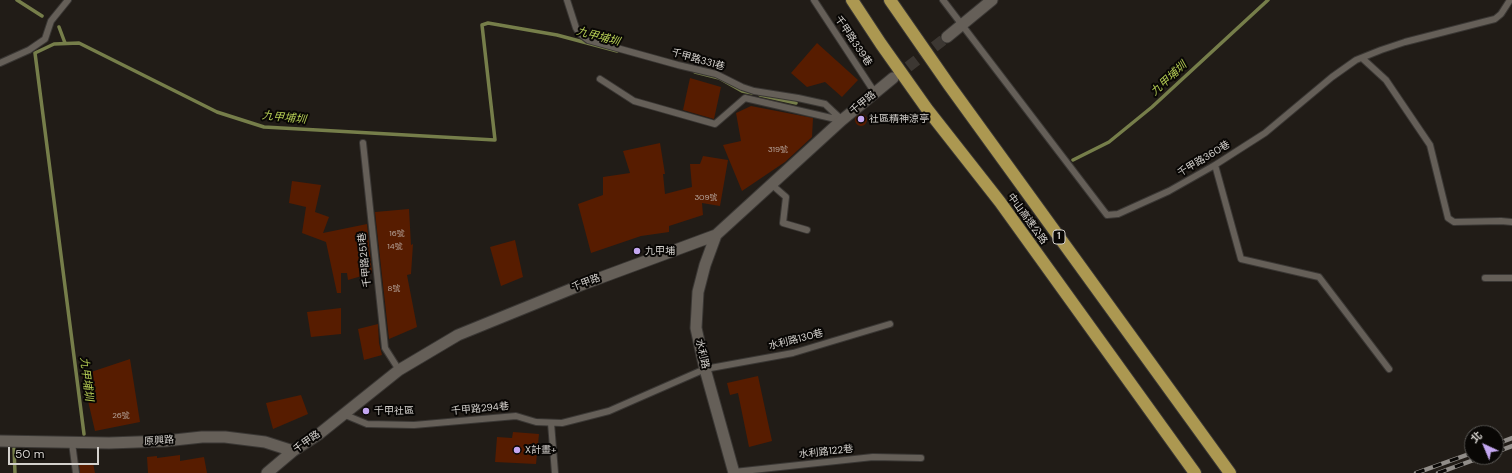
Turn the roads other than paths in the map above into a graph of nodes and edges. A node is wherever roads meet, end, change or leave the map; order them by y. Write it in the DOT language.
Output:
graph roads {
  1 [pos="68,0"];
  2 [pos="567,0"];
  3 [pos="814,0"];
  4 [pos="852,0"];
  5 [pos="890,0"];
  6 [pos="943,0"];
  7 [pos="992,0"];
  8 [pos="1510,0"];
  9 [pos="963,25"];
  10 [pos="947,37"];
  11 [pos="1362,58"];
  12 [pos="0,63"];
  13 [pos="893,78"];
  14 [pos="600,79"];
  15 [pos="876,93"];
  16 [pos="842,120"];
  17 [pos="363,143"];
  18 [pos="1215,165"];
  19 [pos="771,184"];
  20 [pos="1512,222"];
  21 [pos="807,230"];
  22 [pos="716,235"];
  23 [pos="1485,278"];
  24 [pos="1512,278"];
  25 [pos="890,324"];
  26 [pos="705,369"];
  27 [pos="1390,369"];
  28 [pos="400,370"];
  29 [pos="343,414"];
  30 [pos="551,423"];
  31 [pos="1164,432"];
  32 [pos="0,441"];
  33 [pos="72,443"];
  34 [pos="293,451"];
  35 [pos="921,458"];
  36 [pos="76,473"];
  37 [pos="267,473"];
  38 [pos="555,473"];
  39 [pos="734,473"];
  40 [pos="1190,473"];
  41 [pos="1195,473"];
  42 [pos="1230,473"];
  1 -- 12 [label="lane"];
  2 -- 16 [label="lane, 千甲路331巷"];
  3 -- 15 [label="lane, 千甲路339巷"];
  4 -- 31 [label="highway, 中山高速公路"];
  5 -- 42 [label="highway, 中山高速公路 / 1"];
  6 -- 9 [label="lane"];
  7 -- 9 [label="street"];
  8 -- 11 [label="lane, 千甲路360巷"];
  9 -- 10 [label="street"];
  9 -- 18 [label="lane, 千甲路360巷"];
  11 -- 18 [label="lane, 千甲路360巷"];
  11 -- 20 [label="lane"];
  13 -- 15 [label="street, 千甲路"];
  14 -- 16 [label="lane"];
  15 -- 16 [label="street, 千甲路"];
  16 -- 19 [label="street, 千甲路"];
  17 -- 28 [label="lane, 千甲路251巷"];
  18 -- 27 [label="lane"];
  19 -- 21 [label="lane"];
  19 -- 22 [label="street, 千甲路"];
  22 -- 26 [label="street, 水利路"];
  22 -- 28 [label="street, 千甲路"];
  23 -- 24 [label="lane"];
  25 -- 26 [label="lane, 水利路130巷"];
  26 -- 30 [label="lane, 千甲路294巷"];
  26 -- 39 [label="street, 水利路"];
  28 -- 29 [label="street, 千甲路"];
  29 -- 30 [label="lane, 千甲路294巷"];
  29 -- 34 [label="street, 千甲路"];
  30 -- 38 [label="lane"];
  31 -- 40 [label="highway"];
  31 -- 41 [label="highway, 中山高速公路"];
  32 -- 33 [label="street, 原興路"];
  33 -- 34 [label="street, 原興路"];
  33 -- 36 [label="lane"];
  34 -- 37 [label="street, 千甲路"];
  35 -- 39 [label="lane, 水利路122巷"];
}
